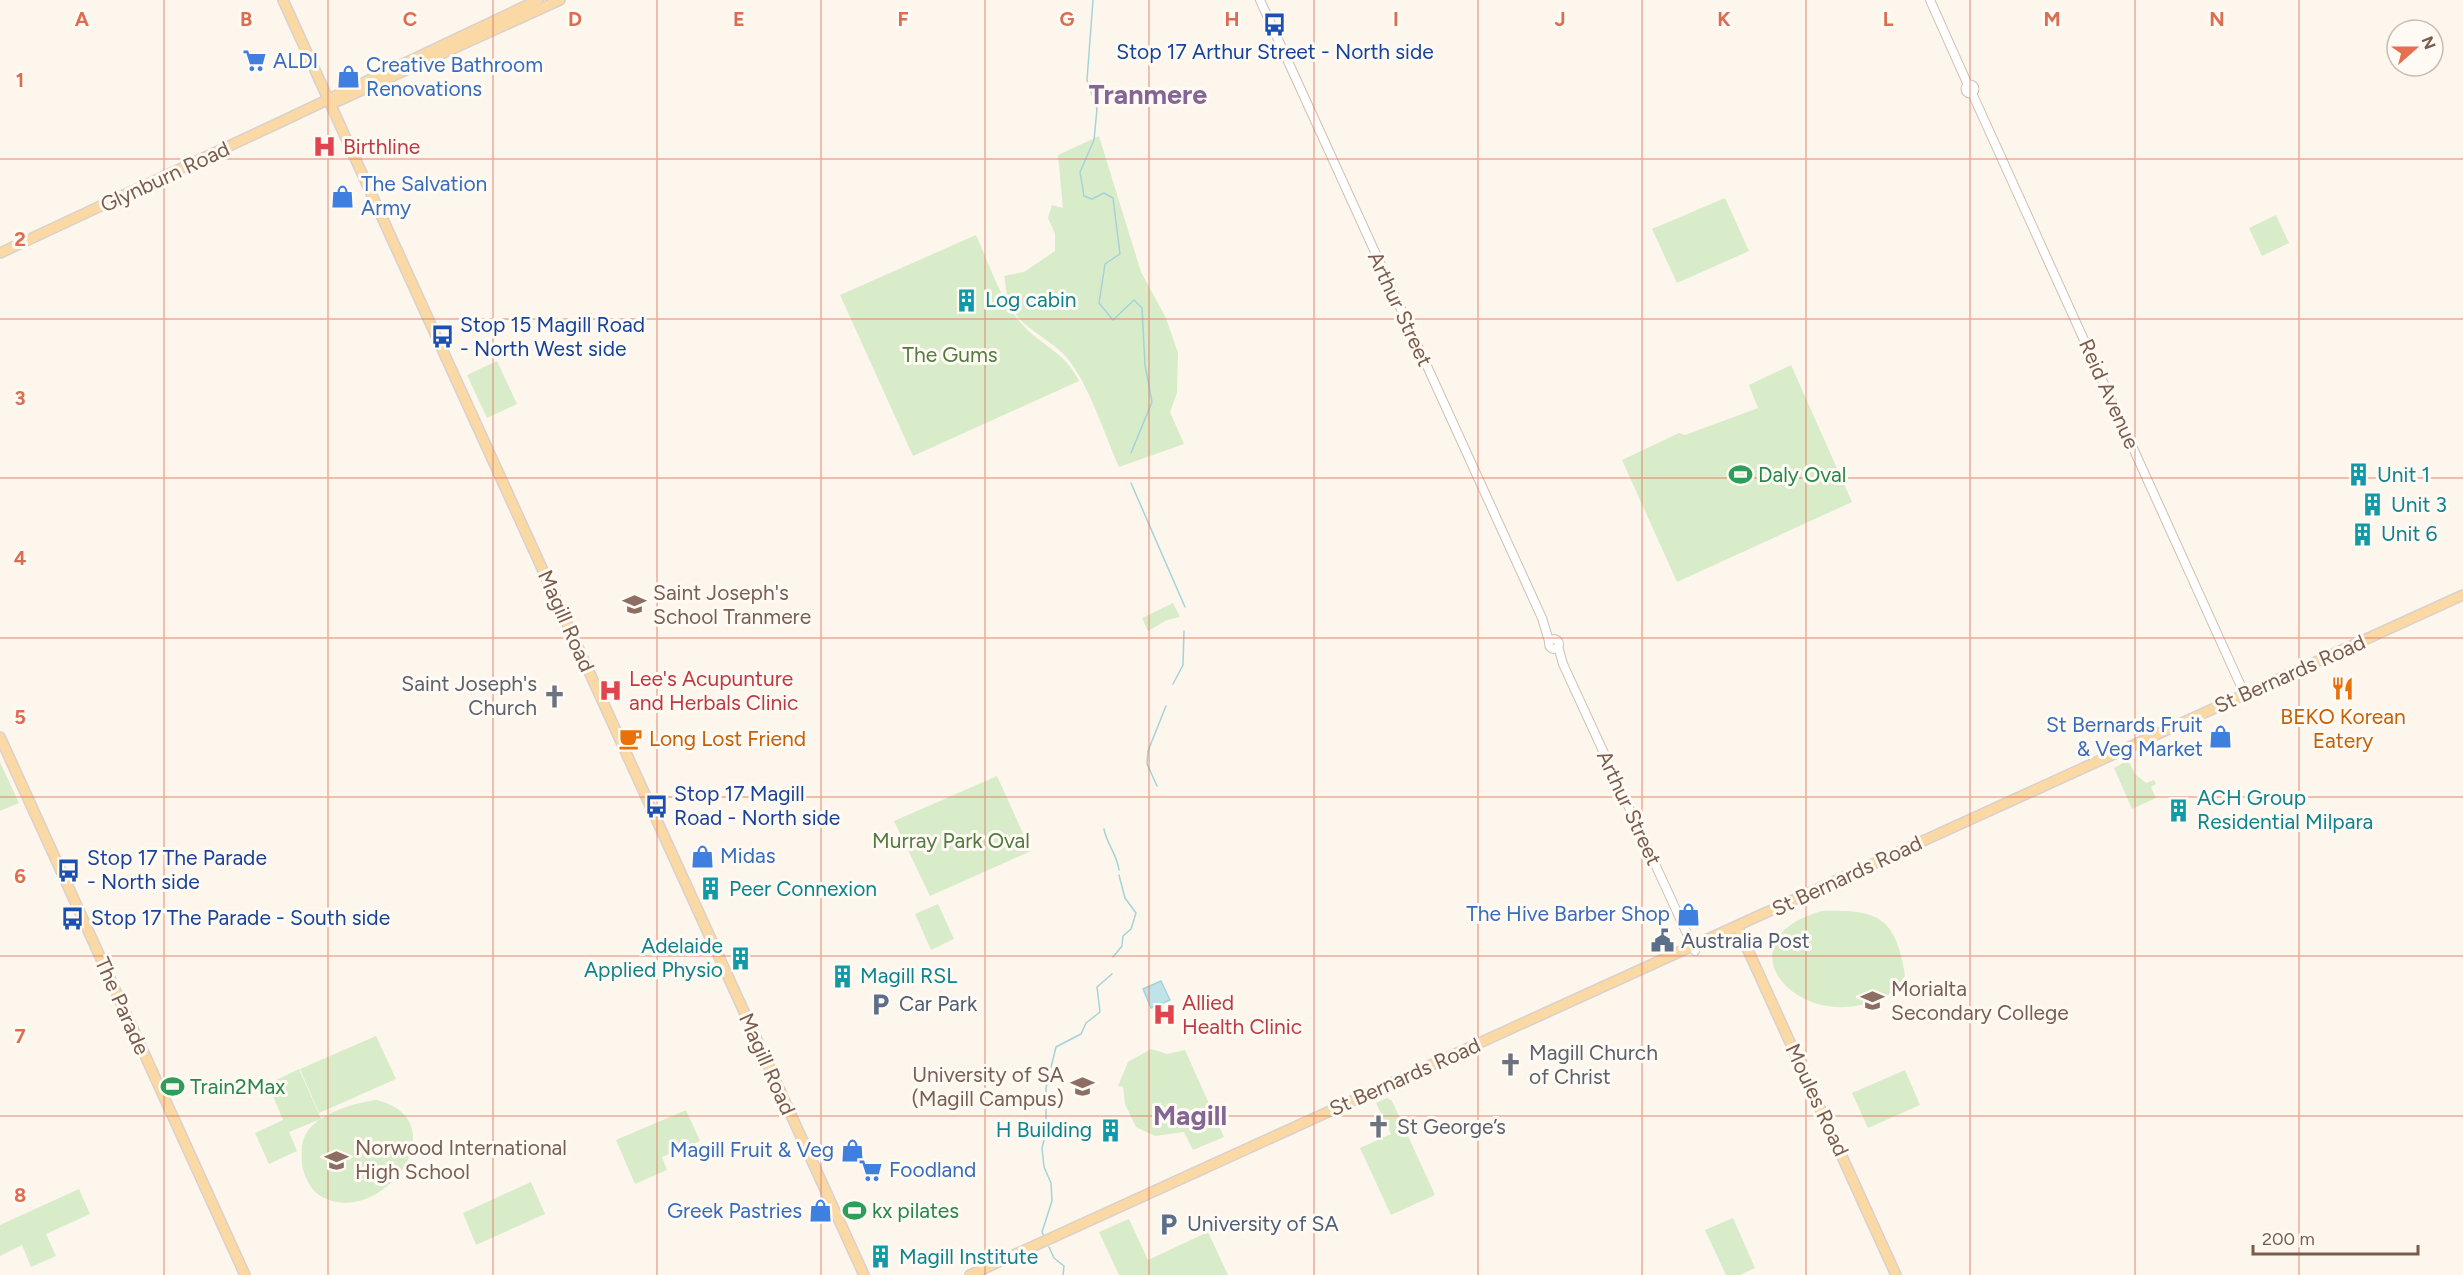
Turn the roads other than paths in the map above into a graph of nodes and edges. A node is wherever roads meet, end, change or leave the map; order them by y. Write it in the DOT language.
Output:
graph roads {
  1 [pos="283,0"];
  2 [pos="538,0"];
  3 [pos="560,0"];
  4 [pos="1260,0"];
  5 [pos="1930,0"];
  6 [pos="450,46"];
  7 [pos="319,79"];
  8 [pos="346,93"];
  9 [pos="329,101"];
  10 [pos="340,125"];
  11 [pos="0,253"];
  12 [pos="2463,595"];
  13 [pos="2463,601"];
  14 [pos="2245,695"];
  15 [pos="0,737"];
  16 [pos="1738,928"];
  17 [pos="1694,948"];
  18 [pos="1058,1238"];
  19 [pos="244,1275"];
  20 [pos="864,1275"];
  21 [pos="970,1275"];
  22 [pos="981,1275"];
  23 [pos="1896,1275"];
  1 -- 7 [label="main road, Magill Road"];
  2 -- 6 [label="main road, Glynburn Road"];
  3 -- 6 [label="main road, Glynburn Road"];
  4 -- 17 [label="street, Arthur Street"];
  5 -- 14 [label="street, Reid Avenue"];
  6 -- 8 [label="main road, Glynburn Road"];
  7 -- 8 [label="main road"];
  7 -- 9 [label="main road, Magill Road"];
  8 -- 9 [label="main road, Glynburn Road"];
  8 -- 10 [label="main road"];
  9 -- 10 [label="main road, Magill Road"];
  9 -- 11 [label="main road, Glynburn Road"];
  10 -- 20 [label="main road, Magill Road"];
  12 -- 14 [label="main road, St Bernards Road"];
  13 -- 16 [label="main road, St Bernards Road"];
  14 -- 16 [label="main road, St Bernards Road"];
  15 -- 19 [label="main road, The Parade"];
  16 -- 17 [label="main road, St Bernards Road"];
  16 -- 23 [label="main road, Moules Road"];
  17 -- 18 [label="main road, St Bernards Road"];
  18 -- 21 [label="main road, St Bernards Road"];
  18 -- 22 [label="main road, St Bernards Road"];
}
